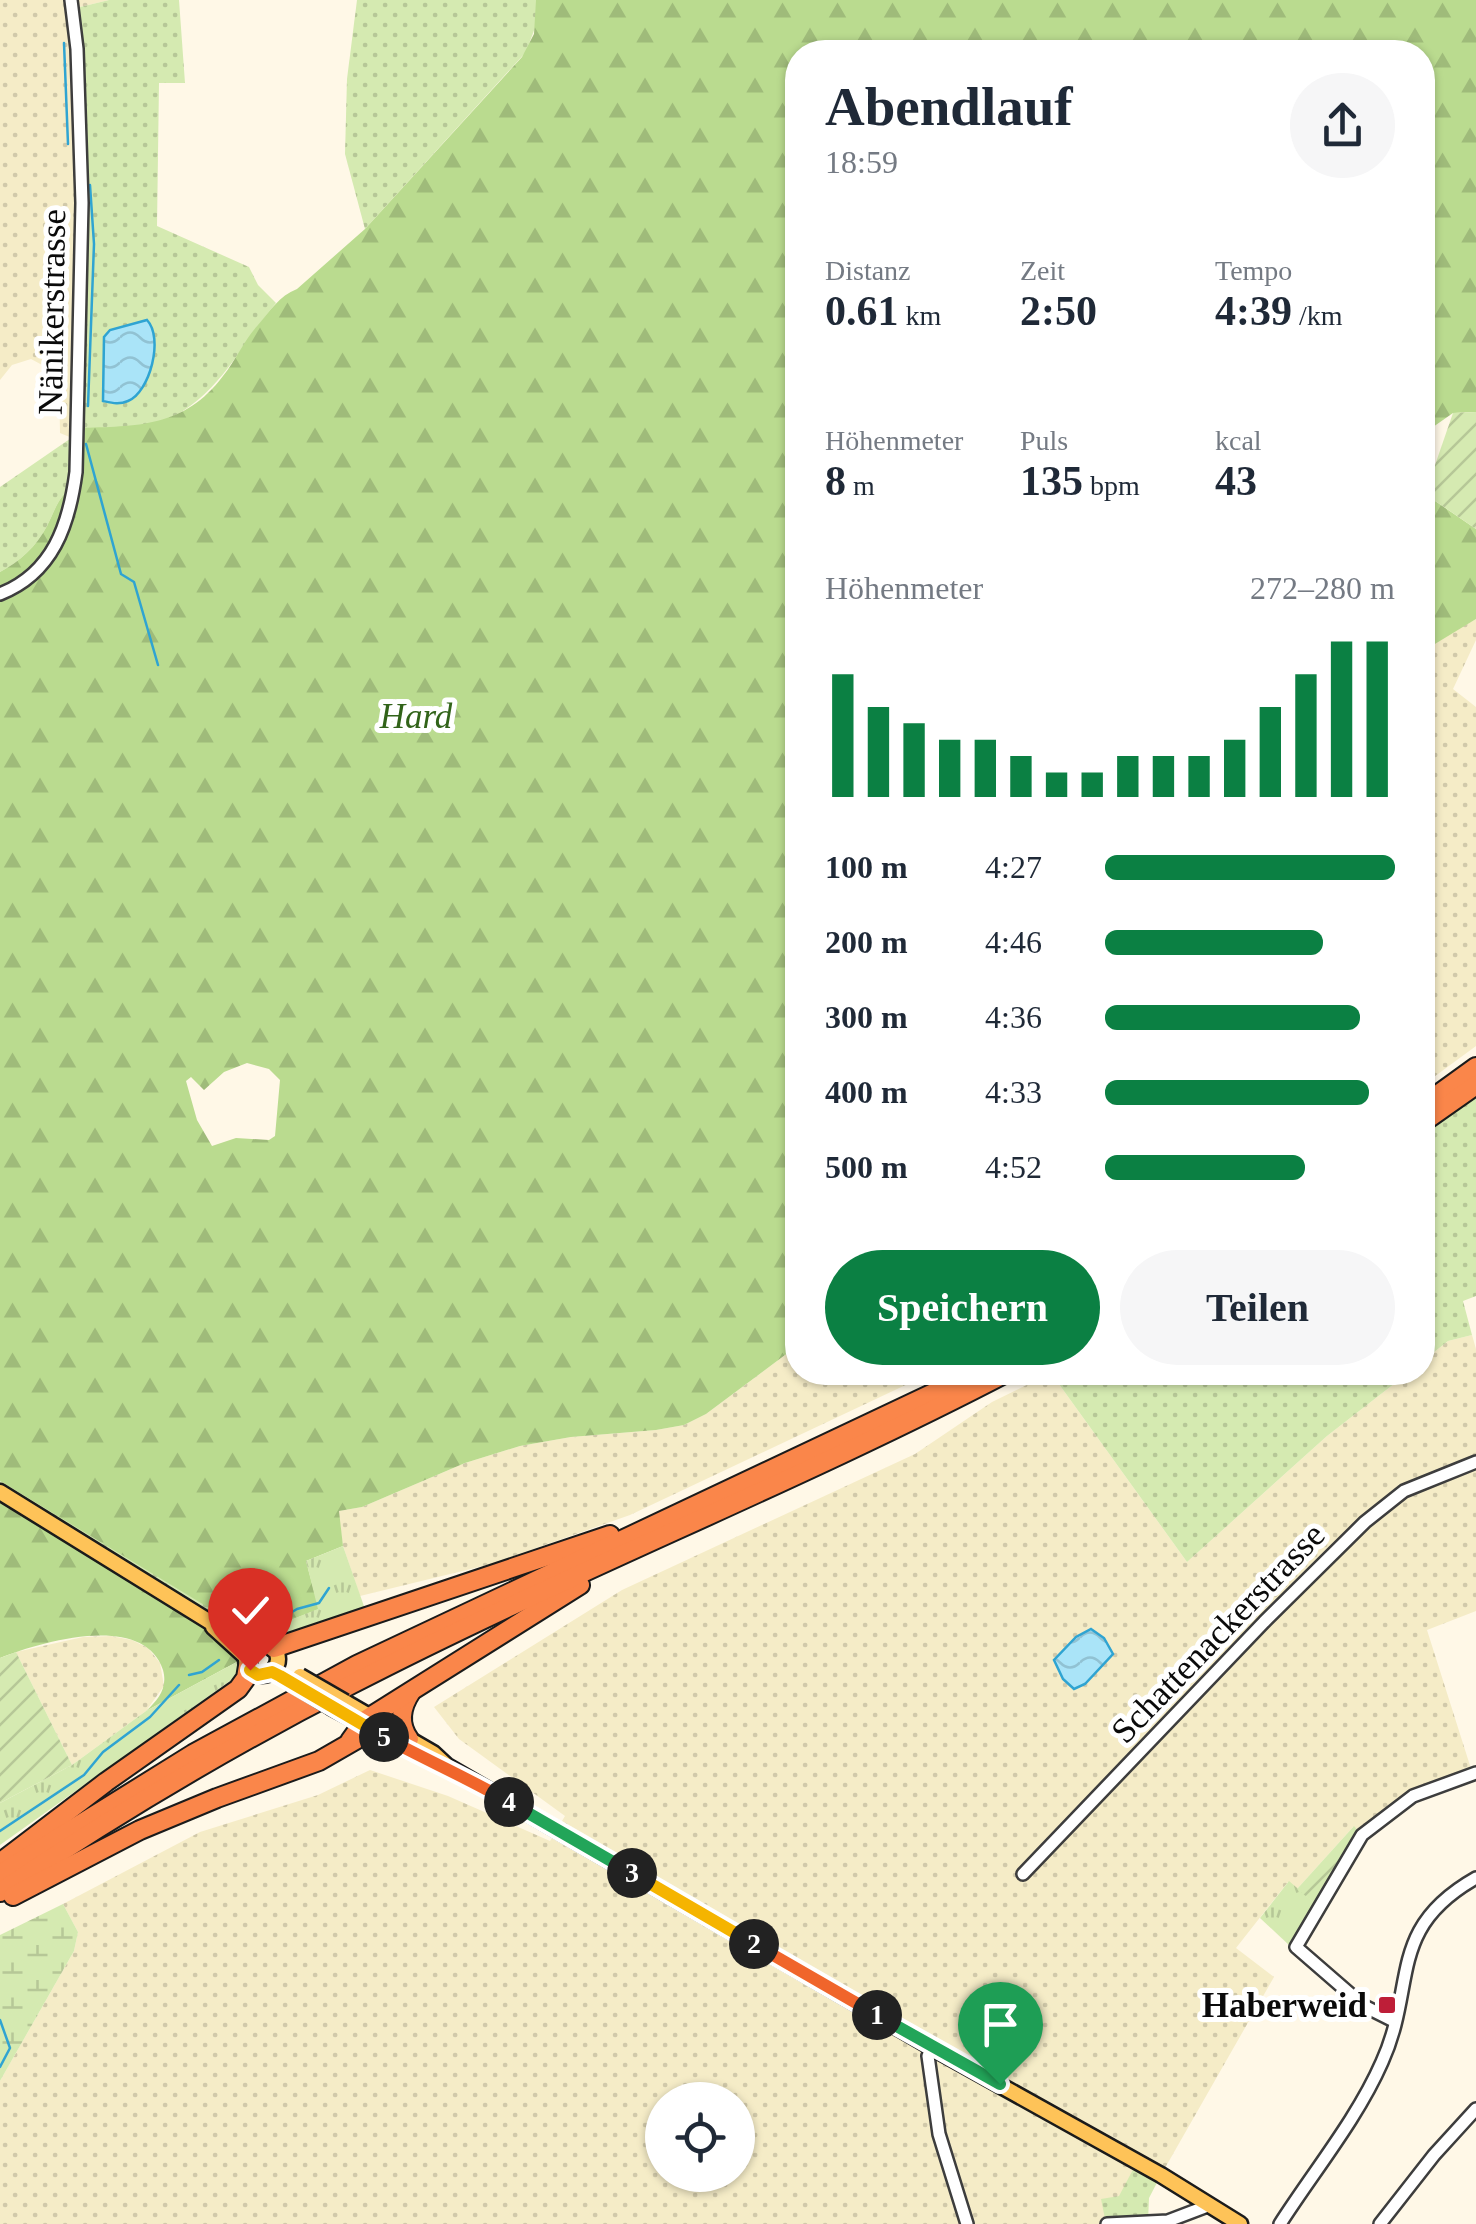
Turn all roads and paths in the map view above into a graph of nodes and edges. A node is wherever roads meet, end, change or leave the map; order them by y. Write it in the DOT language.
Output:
graph roads {
  1 [pos="70,0"];
  2 [pos="0,594"];
  3 [pos="1476,1066"];
  4 [pos="1476,1085"];
  5 [pos="1435,1096"];
  6 [pos="1435,1114"];
  7 [pos="951,1385"];
  8 [pos="982,1385"];
  9 [pos="1476,1462"];
  10 [pos="0,1492"];
  11 [pos="686,1512"];
  12 [pos="651,1542"];
  13 [pos="249,1656"];
  14 [pos="275,1660"];
  15 [pos="411,1691"];
  16 [pos="366,1720"];
  17 [pos="379,1734"];
  18 [pos="409,1739"];
  19 [pos="346,1745"];
  20 [pos="447,1766"];
  21 [pos="1476,1772"];
  22 [pos="0,1863"];
  23 [pos="0,1874"];
  24 [pos="1023,1874"];
  25 [pos="1476,1878"];
  26 [pos="0,1892"];
  27 [pos="0,1903"];
  28 [pos="1394,2021"];
  29 [pos="932,2048"];
  30 [pos="1476,2109"];
  31 [pos="1210,2205"];
  32 [pos="966,2224"];
  33 [pos="1107,2224"];
  34 [pos="1240,2224"];
  35 [pos="1280,2224"];
  36 [pos="1380,2224"];
  1 -- 2 [label="street, Nänikerstrasse"];
  3 -- 5 [label="highway"];
  4 -- 6 [label="highway"];
  7 -- 11 [label="highway"];
  8 -- 12 [label="highway"];
  9 -- 24 [label="street, Schattenackerstrasse"];
  10 -- 13 [label="main road"];
  11 -- 14 [label="highway"];
  11 -- 23 [label="highway"];
  12 -- 15 [label="highway"];
  12 -- 26 [label="highway"];
  13 -- 14 [label="main road"];
  13 -- 14 [label="main road"];
  13 -- 22 [label="highway"];
  14 -- 16 [label="main road, bridge"];
  15 -- 16 [label="highway"];
  15 -- 18 [label="highway"];
  16 -- 17 [label="main road"];
  16 -- 18 [label="main road"];
  16 -- 19 [label="highway"];
  17 -- 19 [label="highway"];
  17 -- 20 [label="main road"];
  18 -- 20 [label="main road"];
  19 -- 27 [label="highway"];
  20 -- 29 [label="main road"];
  21 -- 28 [label="street"];
  25 -- 28 [label="street"];
  28 -- 35 [label="street"];
  29 -- 31 [label="main road"];
  29 -- 32 [label="street"];
  30 -- 36 [label="street"];
  31 -- 33 [label="street"];
  31 -- 34 [label="main road"];
}
